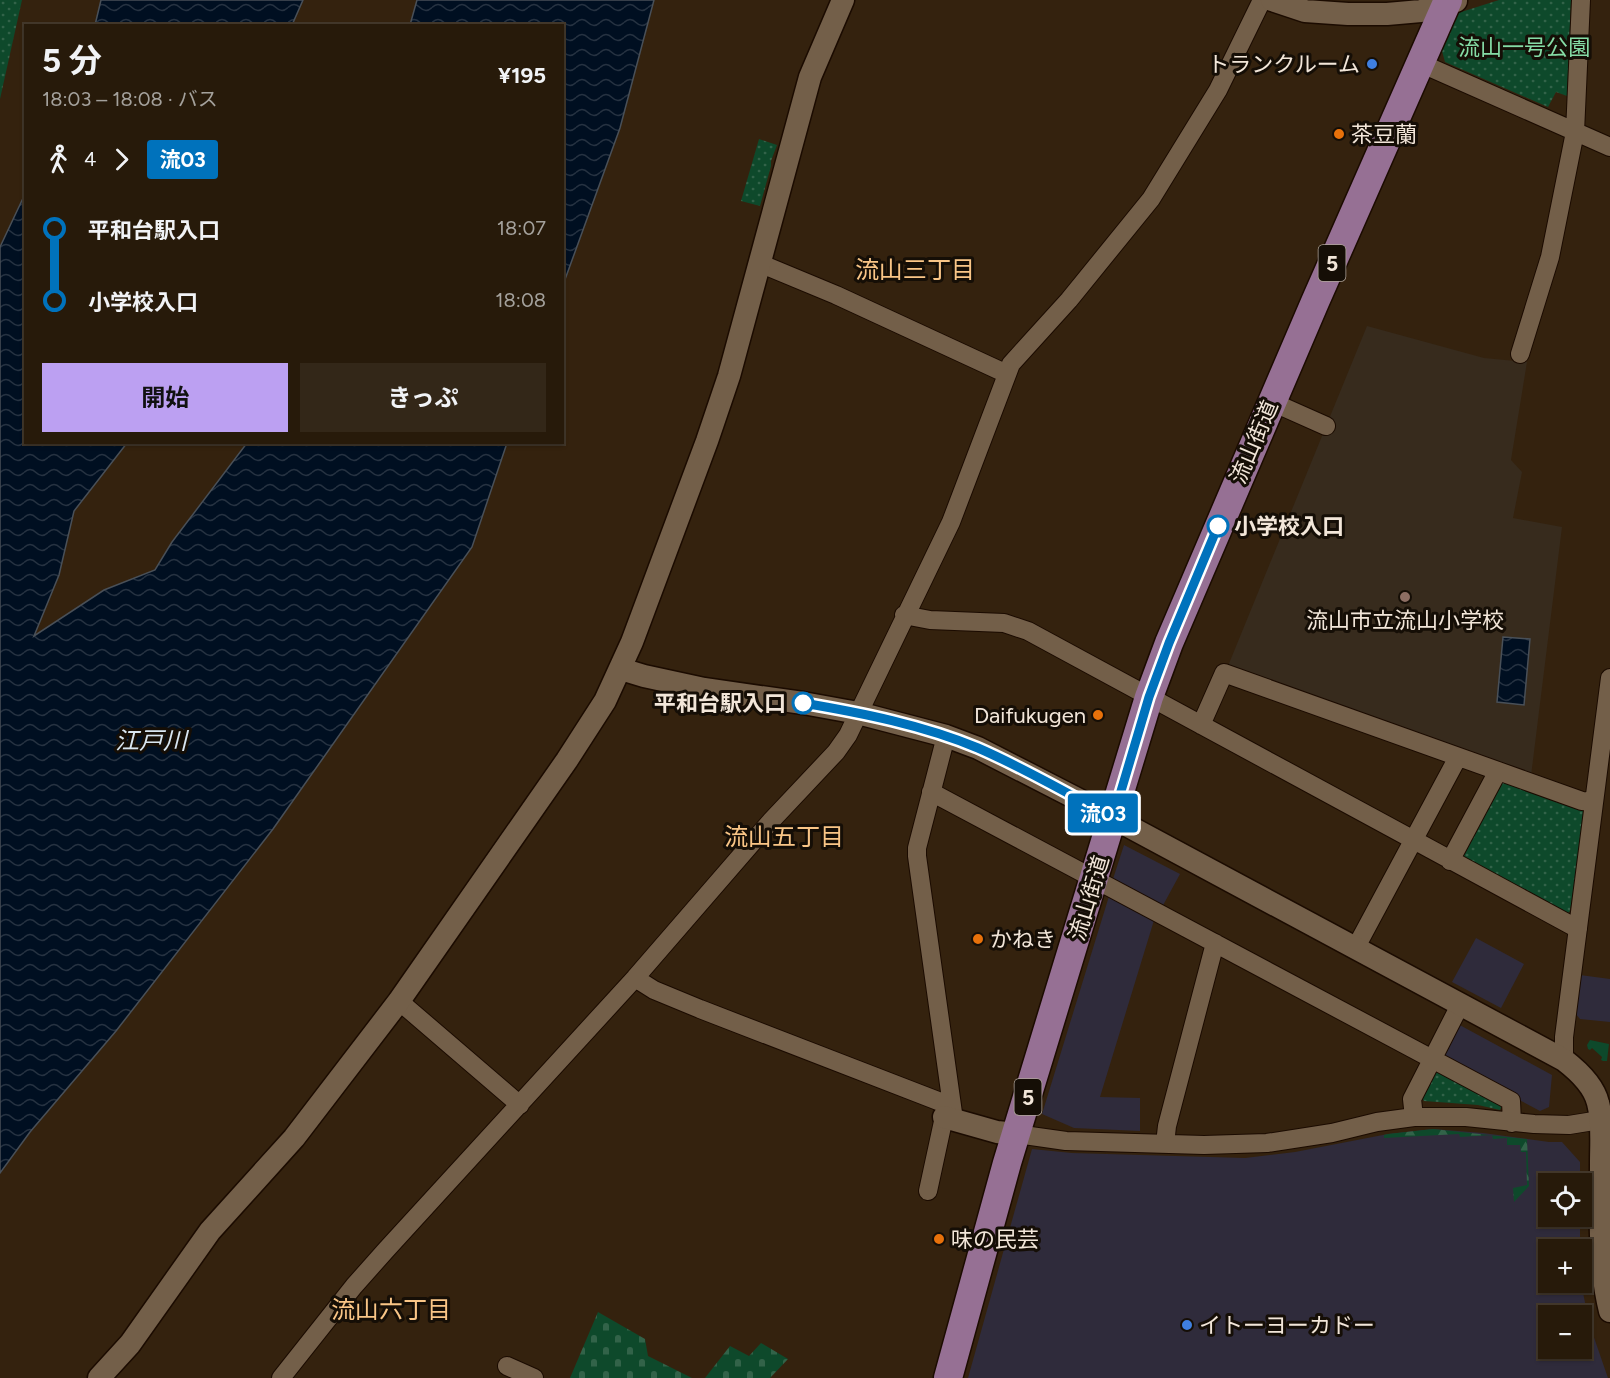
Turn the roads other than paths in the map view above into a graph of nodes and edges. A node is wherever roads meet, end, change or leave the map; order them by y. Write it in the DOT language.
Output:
graph roads {
  1 [pos="843,0"];
  2 [pos="1262,0"];
  3 [pos="1272,0"];
  4 [pos="1581,0"];
  5 [pos="1451,1"];
  6 [pos="1420,63"];
  7 [pos="1575,132"];
  8 [pos="1610,147"];
  9 [pos="759,263"];
  10 [pos="1520,354"];
  11 [pos="1007,374"];
  12 [pos="1272,402"];
  13 [pos="1326,426"];
  14 [pos="904,615"];
  15 [pos="621,669"];
  16 [pos="1610,678"];
  17 [pos="1149,697"];
  18 [pos="858,713"];
  19 [pos="1201,725"];
  20 [pos="946,736"];
  21 [pos="1458,757"];
  22 [pos="1498,771"];
  23 [pos="931,792"];
  24 [pos="1594,802"];
  25 [pos="1113,818"];
  26 [pos="1414,841"];
  27 [pos="1450,861"];
  28 [pos="1095,879"];
  29 [pos="1578,929"];
  30 [pos="1215,943"];
  31 [pos="1355,949"];
  32 [pos="634,978"];
  33 [pos="399,1001"];
  34 [pos="1460,1005"];
  35 [pos="1433,1058"];
  36 [pos="1564,1060"];
  37 [pos="520,1104"];
  38 [pos="950,1114"];
  39 [pos="1414,1117"];
  40 [pos="1605,1120"];
  41 [pos="1512,1123"];
  42 [pos="1016,1134"];
  43 [pos="1165,1144"];
  44 [pos="928,1191"];
  45 [pos="1610,1311"];
  46 [pos="507,1366"];
  47 [pos="99,1378"];
  48 [pos="280,1378"];
  49 [pos="534,1378"];
  50 [pos="948,1378"];
  1 -- 9 [label="street"];
  2 -- 11 [label="street"];
  3 -- 5 [label="street"];
  4 -- 7 [label="street"];
  5 -- 6 [label="main road, 流山街道 / 5"];
  6 -- 7 [label="street"];
  6 -- 12 [label="main road, 流山街道 / 5"];
  7 -- 8 [label="street"];
  7 -- 10 [label="street"];
  9 -- 11 [label="street"];
  9 -- 15 [label="street"];
  11 -- 14 [label="street"];
  12 -- 13 [label="street"];
  12 -- 17 [label="main road, 流山街道 / 5"];
  14 -- 17 [label="street"];
  14 -- 18 [label="street"];
  15 -- 18 [label="street"];
  15 -- 33 [label="street"];
  16 -- 24 [label="street"];
  17 -- 19 [label="street"];
  17 -- 25 [label="main road, 流山街道 / 5"];
  18 -- 20 [label="street"];
  18 -- 32 [label="street"];
  19 -- 21 [label="street"];
  19 -- 26 [label="street"];
  20 -- 23 [label="street"];
  20 -- 25 [label="street"];
  21 -- 22 [label="street"];
  21 -- 26 [label="street"];
  22 -- 24 [label="street"];
  22 -- 27 [label="street"];
  23 -- 28 [label="street"];
  23 -- 38 [label="street"];
  24 -- 29 [label="street"];
  25 -- 28 [label="main road, 流山街道 / 5"];
  25 -- 31 [label="street"];
  26 -- 27 [label="street"];
  26 -- 31 [label="street"];
  27 -- 29 [label="street"];
  28 -- 30 [label="street"];
  28 -- 42 [label="main road, 流山街道 / 5"];
  29 -- 36 [label="street"];
  30 -- 35 [label="street"];
  30 -- 43 [label="street"];
  31 -- 34 [label="street"];
  32 -- 37 [label="street"];
  32 -- 38 [label="street"];
  33 -- 37 [label="street"];
  33 -- 47 [label="street"];
  34 -- 35 [label="street"];
  34 -- 36 [label="street"];
  35 -- 39 [label="street"];
  35 -- 41 [label="street"];
  36 -- 40 [label="street"];
  37 -- 48 [label="street"];
  38 -- 42 [label="street"];
  38 -- 44 [label="street"];
  39 -- 41 [label="street"];
  39 -- 43 [label="street"];
  40 -- 41 [label="street"];
  40 -- 45 [label="street"];
  42 -- 43 [label="street"];
  42 -- 50 [label="main road, 流山街道 / 5"];
  46 -- 49 [label="street"];
}
